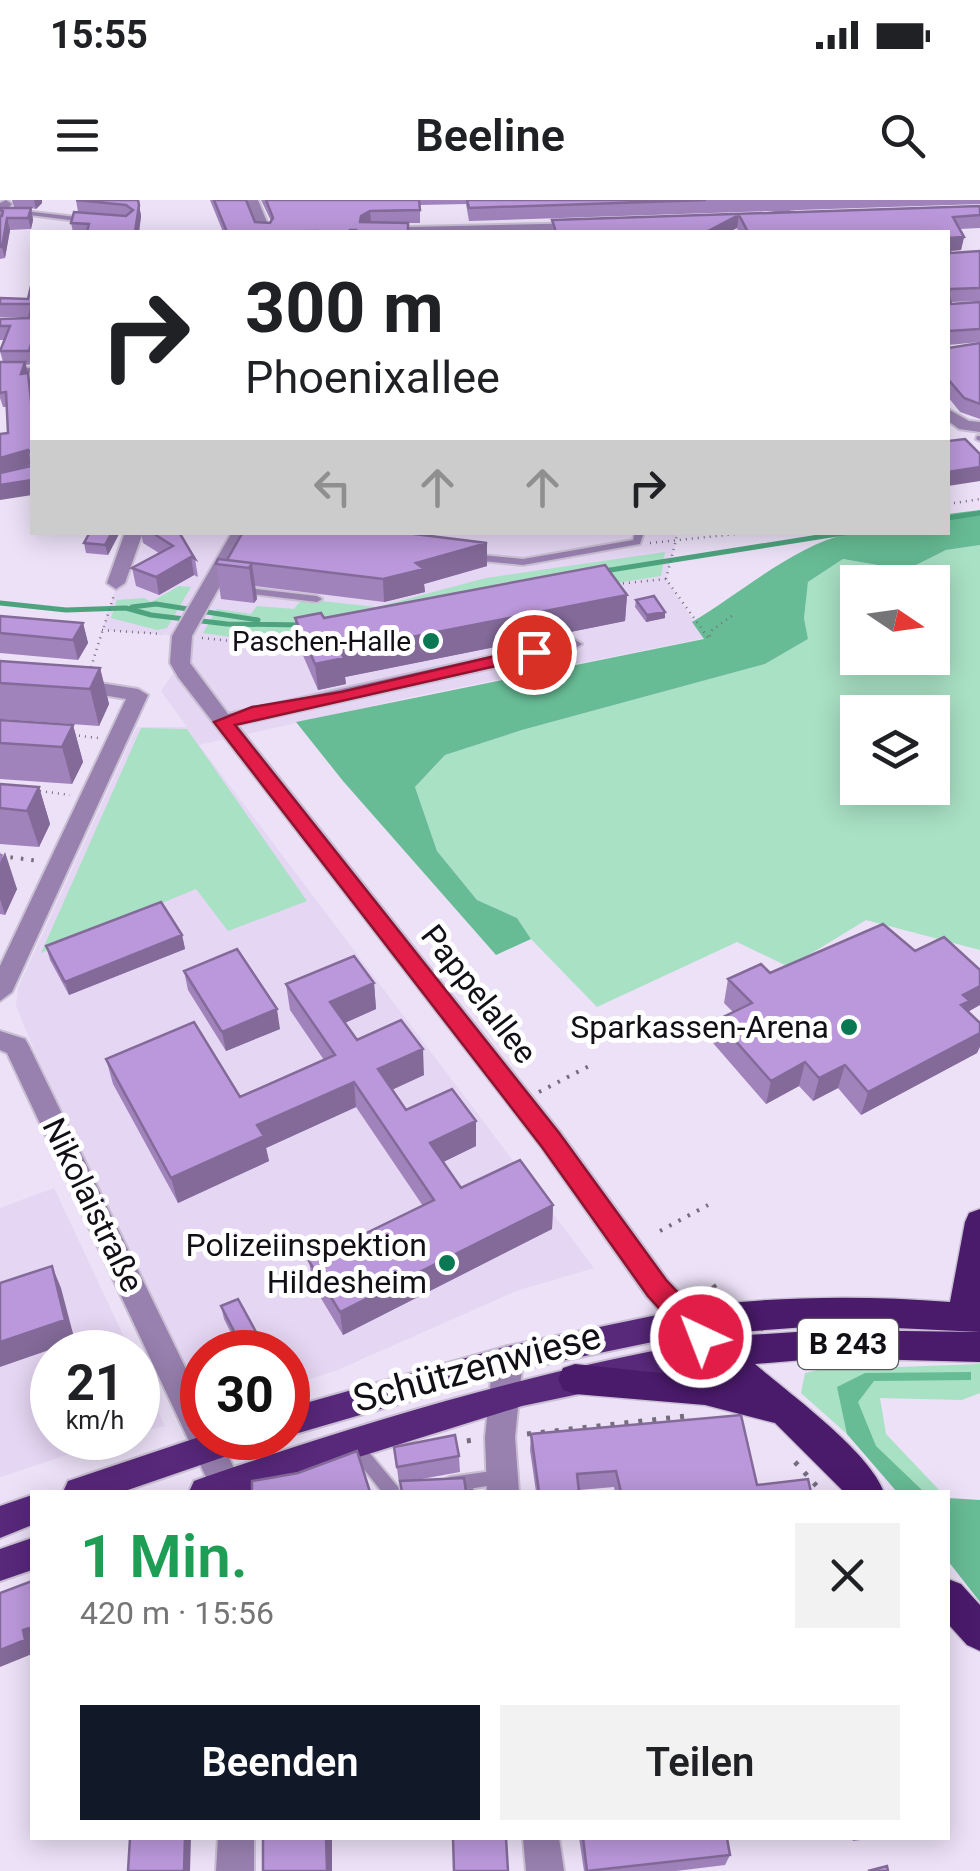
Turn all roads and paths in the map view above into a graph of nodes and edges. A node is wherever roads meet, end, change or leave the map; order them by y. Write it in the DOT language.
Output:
graph roads {
  1 [pos="252,200"];
  2 [pos="803,200"];
  3 [pos="3,210"];
  4 [pos="808,218"];
  5 [pos="770,220"];
  6 [pos="94,221"];
  7 [pos="730,221"];
  8 [pos="610,225"];
  9 [pos="264,230"];
  10 [pos="439,230"];
  11 [pos="748,230"];
  12 [pos="30,370"];
  13 [pos="0,371"];
  14 [pos="972,426"];
  15 [pos="950,442"];
  16 [pos="980,499"];
  17 [pos="950,504"];
  18 [pos="133,535"];
  19 [pos="239,535"];
  20 [pos="678,535"];
  21 [pos="735,535"];
  22 [pos="639,537"];
  23 [pos="676,544"];
  24 [pos="464,556"];
  25 [pos="667,576"];
  26 [pos="611,585"];
  27 [pos="114,592"];
  28 [pos="205,595"];
  29 [pos="317,599"];
  30 [pos="733,615"];
  31 [pos="102,630"];
  32 [pos="183,633"];
  33 [pos="310,637"];
  34 [pos="572,644"];
  35 [pos="51,682"];
  36 [pos="86,686"];
  37 [pos="223,722"];
  38 [pos="59,733"];
  39 [pos="118,740"];
  40 [pos="36,791"];
  41 [pos="90,797"];
  42 [pos="0,856"];
  43 [pos="60,863"];
  44 [pos="0,992"];
  45 [pos="0,1040"];
  46 [pos="708,1205"];
  47 [pos="980,1222"];
  48 [pos="660,1232"];
  49 [pos="970,1317"];
  50 [pos="686,1322"];
  51 [pos="980,1347"];
  52 [pos="717,1352"];
  53 [pos="508,1359"];
  54 [pos="180,1372"];
  55 [pos="575,1379"];
  56 [pos="505,1396"];
  57 [pos="781,1409"];
  58 [pos="310,1416"];
  59 [pos="691,1416"];
  60 [pos="500,1438"];
  61 [pos="352,1442"];
  62 [pos="180,1452"];
  63 [pos="790,1456"];
  64 [pos="216,1460"];
  65 [pos="502,1484"];
  66 [pos="425,1489"];
  67 [pos="83,1490"];
  68 [pos="220,1490"];
  69 [pos="390,1490"];
  70 [pos="820,1490"];
  71 [pos="864,1490"];
  72 [pos="30,1511"];
  73 [pos="0,1522"];
  74 [pos="30,1555"];
  75 [pos="0,1565"];
  76 [pos="950,1599"];
  77 [pos="980,1632"];
  78 [pos="236,1840"];
  79 [pos="541,1840"];
  80 [pos="236,1871"];
  81 [pos="545,1871"];
  1 -- 9 [label="street"];
  2 -- 5 [label="street"];
  3 -- 6 [label="lane"];
  4 -- 5 [label="street"];
  5 -- 7 [label="street"];
  5 -- 11 [label="street"];
  8 -- 10 [label="street"];
  12 -- 13 [label="lane"];
  14 -- 15 [label="street"];
  16 -- 17 [label="path"];
  18 -- 27 [label="street"];
  19 -- 28 [label="street"];
  20 -- 23 [label="path"];
  21 -- 23 [label="path"];
  22 -- 23 [label="path"];
  22 -- 24 [label="lane"];
  23 -- 25 [label="path"];
  25 -- 26 [label="path"];
  25 -- 30 [label="path"];
  27 -- 31 [label="path"];
  28 -- 29 [label="lane"];
  28 -- 32 [label="street"];
  31 -- 32 [label="path"];
  31 -- 36 [label="path"];
  32 -- 33 [label="path"];
  32 -- 37 [label="street, Pappelallee"];
  34 -- 37 [label="street"];
  35 -- 36 [label="street"];
  36 -- 39 [label="street"];
  37 -- 50 [label="street, Pappelallee"];
  38 -- 39 [label="path"];
  39 -- 41 [label="street"];
  40 -- 41 [label="path"];
  41 -- 43 [label="street"];
  42 -- 43 [label="path"];
  43 -- 44 [label="street"];
  45 -- 54 [label="street, Nikolaistraße"];
  46 -- 48 [label="path"];
  47 -- 49 [label="highway, B 243"];
  49 -- 50 [label="highway, B 243"];
  50 -- 52 [label="street, Pappelallee"];
  50 -- 53 [label="main road, Schützenwiese / B 243"];
  51 -- 52 [label="highway, B 243"];
  52 -- 55 [label="main road, Schützenwiese / B 243"];
  52 -- 57 [label="highway"];
  53 -- 56 [label="street"];
  53 -- 58 [label="main road, Schützenwiese / B 243"];
  55 -- 56 [label="main road, Schützenwiese / B 243"];
  55 -- 57 [label="highway"];
  56 -- 60 [label="street"];
  56 -- 61 [label="main road, Schützenwiese / B 243"];
  57 -- 71 [label="highway"];
  59 -- 60 [label="path"];
  60 -- 65 [label="street"];
  61 -- 68 [label="main road, Schützenwiese / B 243"];
  61 -- 69 [label="lane"];
  62 -- 67 [label="main road"];
  63 -- 70 [label="path"];
  64 -- 68 [label="street, Nikolaistraße"];
  65 -- 66 [label="lane"];
  72 -- 73 [label="main road"];
  74 -- 75 [label="main road"];
  76 -- 77 [label="highway"];
  78 -- 80 [label="street"];
  79 -- 81 [label="street"];
}
